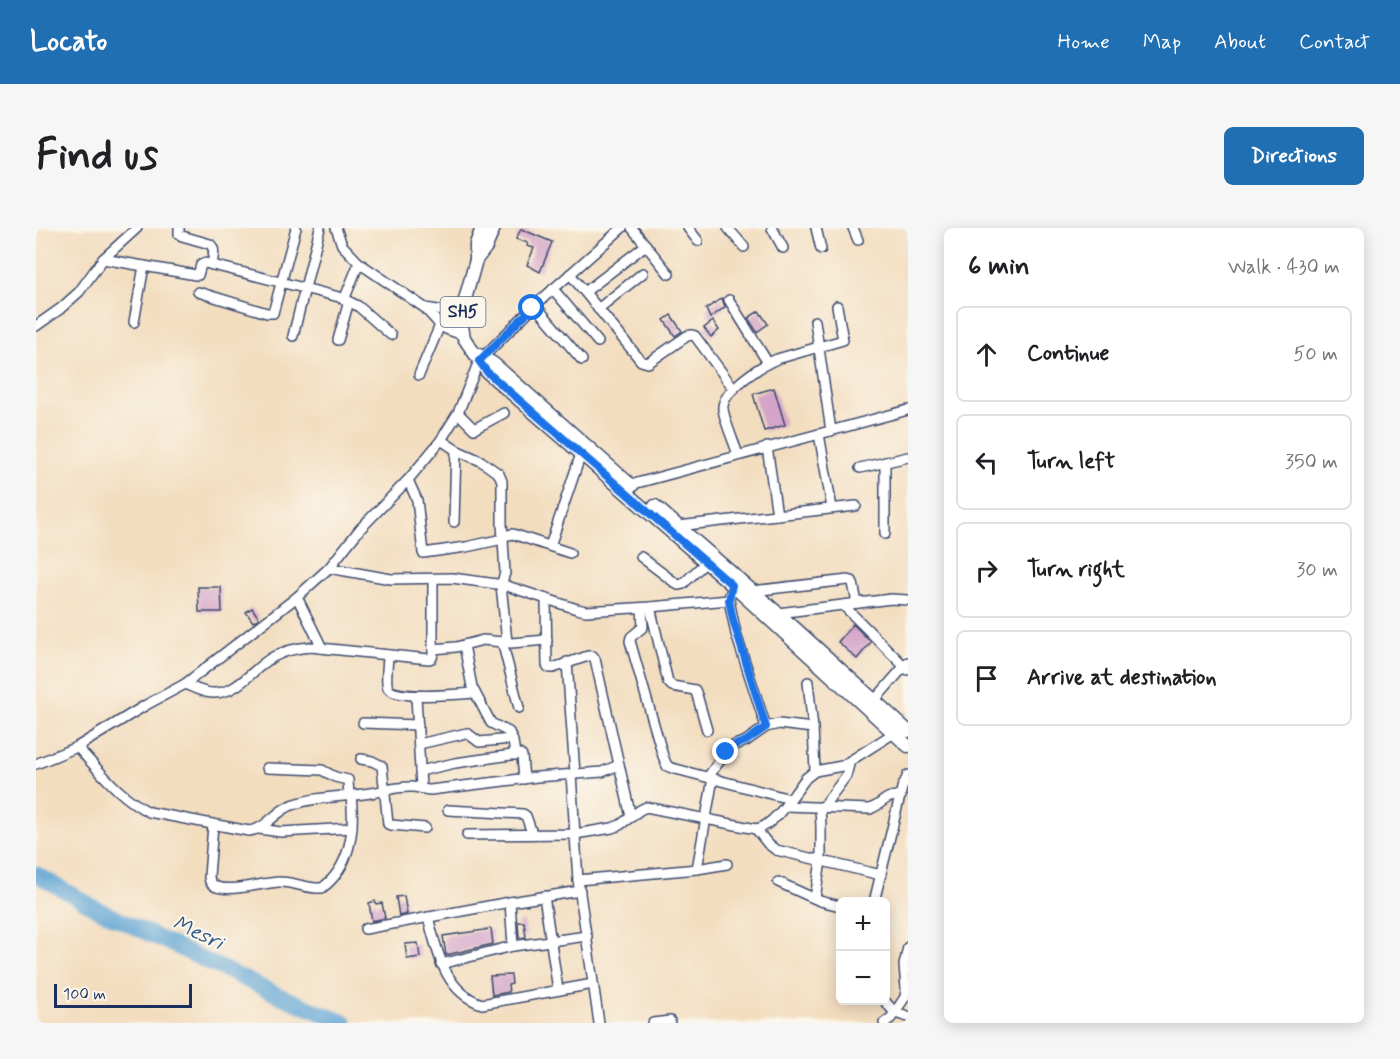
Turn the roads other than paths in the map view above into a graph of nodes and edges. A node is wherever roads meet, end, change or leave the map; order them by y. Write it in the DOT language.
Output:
graph roads {
  1 [pos="137,228"];
  2 [pos="179,228"];
  3 [pos="296,228"];
  4 [pos="320,228"];
  5 [pos="482,228"];
  6 [pos="494,228"];
  7 [pos="622,228"];
  8 [pos="633,228"];
  9 [pos="687,228"];
  10 [pos="728,228"];
  11 [pos="772,228"];
  12 [pos="816,228"];
  13 [pos="853,228"];
  14 [pos="334,230"];
  15 [pos="858,240"];
  16 [pos="698,241"];
  17 [pos="646,246"];
  18 [pos="744,247"];
  19 [pos="783,248"];
  20 [pos="821,249"];
  21 [pos="103,259"];
  22 [pos="476,260"];
  23 [pos="359,263"];
  24 [pos="212,265"];
  25 [pos="144,266"];
  26 [pos="643,273"];
  27 [pos="570,274"];
  28 [pos="669,274"];
  29 [pos="281,283"];
  30 [pos="553,289"];
  31 [pos="305,290"];
  32 [pos="198,292"];
  33 [pos="585,292"];
  34 [pos="729,300"];
  35 [pos="347,301"];
  36 [pos="535,305"];
  37 [pos="837,306"];
  38 [pos="425,308"];
  39 [pos="598,309"];
  40 [pos="463,314"];
  41 [pos="814,321"];
  42 [pos="134,322"];
  43 [pos="440,325"];
  44 [pos="36,326"];
  45 [pos="391,335"];
  46 [pos="463,335"];
  47 [pos="293,336"];
  48 [pos="338,340"];
  49 [pos="598,342"];
  50 [pos="819,347"];
  51 [pos="478,357"];
  52 [pos="582,360"];
  53 [pos="768,363"];
  54 [pos="419,375"];
  55 [pos="734,389"];
  56 [pos="908,410"];
  57 [pos="458,413"];
  58 [pos="504,413"];
  59 [pos="831,431"];
  60 [pos="819,434"];
  61 [pos="441,440"];
  62 [pos="768,447"];
  63 [pos="456,450"];
  64 [pos="581,453"];
  65 [pos="738,455"];
  66 [pos="908,457"];
  67 [pos="885,462"];
  68 [pos="860,468"];
  69 [pos="408,480"];
  70 [pos="626,486"];
  71 [pos="856,506"];
  72 [pos="832,508"];
  73 [pos="777,515"];
  74 [pos="454,522"];
  75 [pos="678,526"];
  76 [pos="885,534"];
  77 [pos="503,538"];
  78 [pos="550,546"];
  79 [pos="570,553"];
  80 [pos="640,557"];
  81 [pos="706,562"];
  82 [pos="329,568"];
  83 [pos="433,579"];
  84 [pos="732,585"];
  85 [pos="504,586"];
  86 [pos="752,591"];
  87 [pos="297,597"];
  88 [pos="546,599"];
  89 [pos="729,600"];
  90 [pos="908,600"];
  91 [pos="858,603"];
  92 [pos="843,605"];
  93 [pos="646,608"];
  94 [pos="778,613"];
  95 [pos="547,640"];
  96 [pos="504,641"];
  97 [pos="464,645"];
  98 [pos="322,648"];
  99 [pos="434,648"];
  100 [pos="388,655"];
  101 [pos="567,662"];
  102 [pos="907,666"];
  103 [pos="808,682"];
  104 [pos="185,684"];
  105 [pos="475,693"];
  106 [pos="416,696"];
  107 [pos="874,700"];
  108 [pos="519,708"];
  109 [pos="363,723"];
  110 [pos="418,725"];
  111 [pos="766,727"];
  112 [pos="813,728"];
  113 [pos="707,730"];
  114 [pos="908,731"];
  115 [pos="894,733"];
  116 [pos="512,739"];
  117 [pos="419,744"];
  118 [pos="908,746"];
  119 [pos="76,747"];
  120 [pos="515,755"];
  121 [pos="361,759"];
  122 [pos="850,761"];
  123 [pos="36,764"];
  124 [pos="619,765"];
  125 [pos="267,768"];
  126 [pos="420,771"];
  127 [pos="815,771"];
  128 [pos="573,774"];
  129 [pos="908,775"];
  130 [pos="710,778"];
  131 [pos="524,779"];
  132 [pos="421,788"];
  133 [pos="384,791"];
  134 [pos="350,796"];
  135 [pos="901,796"];
  136 [pos="787,802"];
  137 [pos="821,807"];
  138 [pos="448,810"];
  139 [pos="631,817"];
  140 [pos="705,818"];
  141 [pos="213,825"];
  142 [pos="352,828"];
  143 [pos="425,828"];
  144 [pos="258,829"];
  145 [pos="756,829"];
  146 [pos="532,833"];
  147 [pos="569,834"];
  148 [pos="467,835"];
  149 [pos="821,861"];
  150 [pos="727,864"];
  151 [pos="697,869"];
  152 [pos="881,875"];
  153 [pos="579,880"];
  154 [pos="778,882"];
  155 [pos="580,891"];
  156 [pos="544,896"];
  157 [pos="875,897"];
  158 [pos="814,898"];
  159 [pos="510,902"];
  160 [pos="836,905"];
  161 [pos="428,916"];
  162 [pos="365,929"];
  163 [pos="587,936"];
  164 [pos="551,940"];
  165 [pos="513,946"];
  166 [pos="908,947"];
  167 [pos="441,963"];
  168 [pos="593,984"];
  169 [pos="558,990"];
  170 [pos="907,993"];
  171 [pos="888,1005"];
  172 [pos="895,1013"];
  173 [pos="908,1017"];
  174 [pos="670,1021"];
  175 [pos="599,1023"];
  176 [pos="653,1023"];
  177 [pos="885,1023"];
  1 -- 21 [label="street"];
  2 -- 24 [label="street"];
  3 -- 29 [label="street"];
  4 -- 31 [label="street"];
  5 -- 22 [label="main road, SH5"];
  6 -- 22 [label="main road, SH5"];
  7 -- 27 [label="street"];
  8 -- 17 [label="street"];
  9 -- 16 [label="street"];
  10 -- 18 [label="street"];
  11 -- 19 [label="street"];
  12 -- 20 [label="street"];
  13 -- 15 [label="street"];
  14 -- 23 [label="street"];
  17 -- 28 [label="street"];
  17 -- 33 [label="street"];
  21 -- 25 [label="street"];
  21 -- 44 [label="street"];
  22 -- 40 [label="main road, SH5"];
  23 -- 35 [label="street"];
  23 -- 38 [label="street"];
  24 -- 25 [label="street"];
  24 -- 29 [label="street"];
  25 -- 42 [label="street"];
  26 -- 39 [label="street"];
  27 -- 30 [label="street"];
  27 -- 33 [label="street"];
  29 -- 31 [label="street"];
  29 -- 32 [label="street"];
  30 -- 36 [label="street"];
  30 -- 49 [label="street"];
  31 -- 35 [label="street"];
  31 -- 47 [label="street"];
  33 -- 39 [label="street"];
  34 -- 53 [label="street"];
  35 -- 45 [label="street"];
  35 -- 48 [label="street"];
  36 -- 51 [label="street"];
  36 -- 52 [label="street"];
  37 -- 50 [label="street"];
  38 -- 40 [label="street"];
  38 -- 43 [label="street"];
  39 -- 55 [label="street"];
  40 -- 46 [label="main road, SH5"];
  41 -- 50 [label="street"];
  43 -- 46 [label="street"];
  43 -- 54 [label="street"];
  46 -- 51 [label="main road, SH5"];
  50 -- 53 [label="street"];
  50 -- 59 [label="street"];
  51 -- 57 [label="street"];
  51 -- 64 [label="main road, SH5"];
  51 -- 70 [label="main road, SH5"];
  53 -- 55 [label="street"];
  55 -- 65 [label="street"];
  56 -- 59 [label="street"];
  57 -- 58 [label="street"];
  57 -- 61 [label="street"];
  59 -- 60 [label="street"];
  60 -- 62 [label="street"];
  60 -- 72 [label="street"];
  61 -- 63 [label="street"];
  61 -- 69 [label="street"];
  62 -- 65 [label="street"];
  62 -- 73 [label="street"];
  63 -- 74 [label="street"];
  63 -- 77 [label="street"];
  64 -- 70 [label="main road, SH5"];
  64 -- 78 [label="street"];
  65 -- 70 [label="street"];
  66 -- 67 [label="street"];
  67 -- 68 [label="street"];
  67 -- 76 [label="street"];
  69 -- 77 [label="street"];
  69 -- 82 [label="street"];
  70 -- 75 [label="main road, SH5"];
  70 -- 81 [label="main road, SH5"];
  71 -- 72 [label="street"];
  72 -- 73 [label="street"];
  73 -- 75 [label="street"];
  75 -- 86 [label="main road, SH5"];
  77 -- 78 [label="street"];
  77 -- 85 [label="street"];
  78 -- 79 [label="street"];
  80 -- 81 [label="street"];
  81 -- 84 [label="main road, SH5"];
  82 -- 83 [label="street"];
  82 -- 87 [label="street"];
  83 -- 85 [label="street"];
  83 -- 99 [label="street"];
  84 -- 89 [label="street"];
  84 -- 115 [label="main road, SH5"];
  85 -- 88 [label="street"];
  85 -- 96 [label="street"];
  86 -- 91 [label="street"];
  86 -- 94 [label="main road, SH5"];
  87 -- 98 [label="street"];
  87 -- 104 [label="street"];
  88 -- 93 [label="street"];
  88 -- 95 [label="street"];
  89 -- 93 [label="street"];
  89 -- 111 [label="street"];
  90 -- 91 [label="street"];
  91 -- 92 [label="street"];
  92 -- 94 [label="street"];
  92 -- 102 [label="street"];
  93 -- 113 [label="street"];
  93 -- 130 [label="street"];
  94 -- 107 [label="main road, SH5"];
  95 -- 96 [label="street"];
  95 -- 101 [label="street"];
  96 -- 97 [label="street"];
  96 -- 108 [label="street"];
  97 -- 99 [label="street"];
  97 -- 105 [label="street"];
  98 -- 100 [label="street"];
  98 -- 104 [label="street"];
  99 -- 100 [label="street"];
  100 -- 106 [label="street"];
  101 -- 124 [label="street"];
  101 -- 128 [label="street"];
  102 -- 107 [label="street"];
  103 -- 112 [label="street"];
  104 -- 119 [label="street"];
  105 -- 106 [label="street"];
  105 -- 116 [label="street"];
  106 -- 110 [label="street"];
  107 -- 114 [label="main road, SH5"];
  109 -- 110 [label="street"];
  110 -- 117 [label="street"];
  111 -- 112 [label="street"];
  111 -- 130 [label="street"];
  112 -- 127 [label="street"];
  115 -- 118 [label="main road, SH5"];
  115 -- 122 [label="street"];
  116 -- 117 [label="street"];
  116 -- 120 [label="street"];
  117 -- 126 [label="street"];
  119 -- 123 [label="street"];
  119 -- 141 [label="street"];
  120 -- 126 [label="street"];
  120 -- 131 [label="street"];
  121 -- 133 [label="street"];
  122 -- 127 [label="street"];
  122 -- 137 [label="street"];
  124 -- 128 [label="street"];
  124 -- 139 [label="street"];
  125 -- 134 [label="street"];
  126 -- 132 [label="street"];
  127 -- 136 [label="street"];
  128 -- 131 [label="street"];
  128 -- 147 [label="street"];
  129 -- 135 [label="street"];
  130 -- 136 [label="street"];
  130 -- 140 [label="street"];
  131 -- 132 [label="street"];
  132 -- 133 [label="street"];
  133 -- 134 [label="street"];
  133 -- 143 [label="street"];
  134 -- 142 [label="street"];
  134 -- 144 [label="street"];
  135 -- 137 [label="street"];
  135 -- 152 [label="street"];
  136 -- 137 [label="street"];
  136 -- 145 [label="street"];
  137 -- 149 [label="street"];
  138 -- 146 [label="street"];
  139 -- 140 [label="street"];
  139 -- 147 [label="street"];
  140 -- 145 [label="street"];
  140 -- 151 [label="street"];
  141 -- 142 [label="street"];
  141 -- 144 [label="street"];
  142 -- 144 [label="street"];
  145 -- 149 [label="street"];
  146 -- 147 [label="street"];
  146 -- 148 [label="street"];
  147 -- 153 [label="street"];
  149 -- 152 [label="street"];
  149 -- 158 [label="street"];
  150 -- 151 [label="street"];
  151 -- 153 [label="street"];
  152 -- 157 [label="street"];
  153 -- 155 [label="street"];
  154 -- 158 [label="street"];
  155 -- 156 [label="street"];
  155 -- 163 [label="street"];
  156 -- 159 [label="street"];
  156 -- 164 [label="street"];
  158 -- 160 [label="street"];
  159 -- 161 [label="street"];
  159 -- 165 [label="street"];
  161 -- 162 [label="street"];
  161 -- 167 [label="street"];
  163 -- 164 [label="street"];
  163 -- 168 [label="street"];
  164 -- 165 [label="street"];
  164 -- 169 [label="street"];
  165 -- 167 [label="street"];
  166 -- 170 [label="street"];
  167 -- 169 [label="street"];
  168 -- 169 [label="street"];
  168 -- 175 [label="street"];
  170 -- 172 [label="street"];
  171 -- 172 [label="street"];
  172 -- 173 [label="street"];
  172 -- 177 [label="street"];
  174 -- 176 [label="street"];
}
